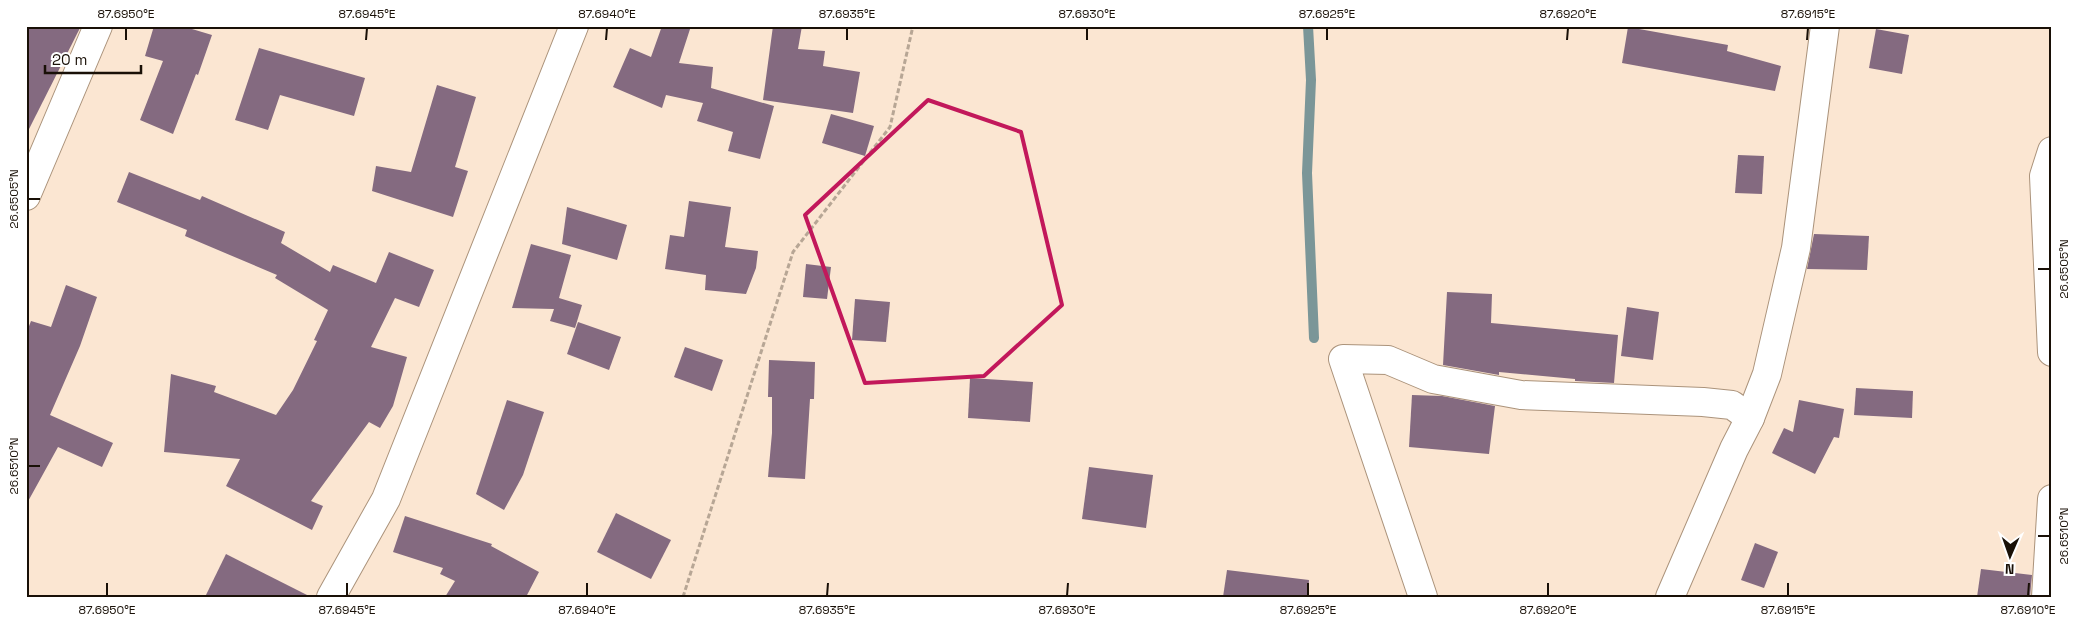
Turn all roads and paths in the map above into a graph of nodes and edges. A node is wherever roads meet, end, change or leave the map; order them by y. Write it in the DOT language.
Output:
graph roads {
  1 [pos="98,26"];
  2 [pos="574,26"];
  3 [pos="913,26"];
  4 [pos="1825,26"];
  5 [pos="2052,151"];
  6 [pos="26,196"];
  7 [pos="2052,352"];
  8 [pos="1750,418"];
  9 [pos="2052,499"];
  10 [pos="332,597"];
  11 [pos="683,597"];
  12 [pos="1423,597"];
  13 [pos="1670,597"];
  14 [pos="2046,597"];
  1 -- 6 [label="street"];
  2 -- 10 [label="street"];
  3 -- 11 [label="path"];
  4 -- 8 [label="street"];
  5 -- 7 [label="street"];
  8 -- 12 [label="street"];
  8 -- 13 [label="street"];
  9 -- 14 [label="street"];
}
